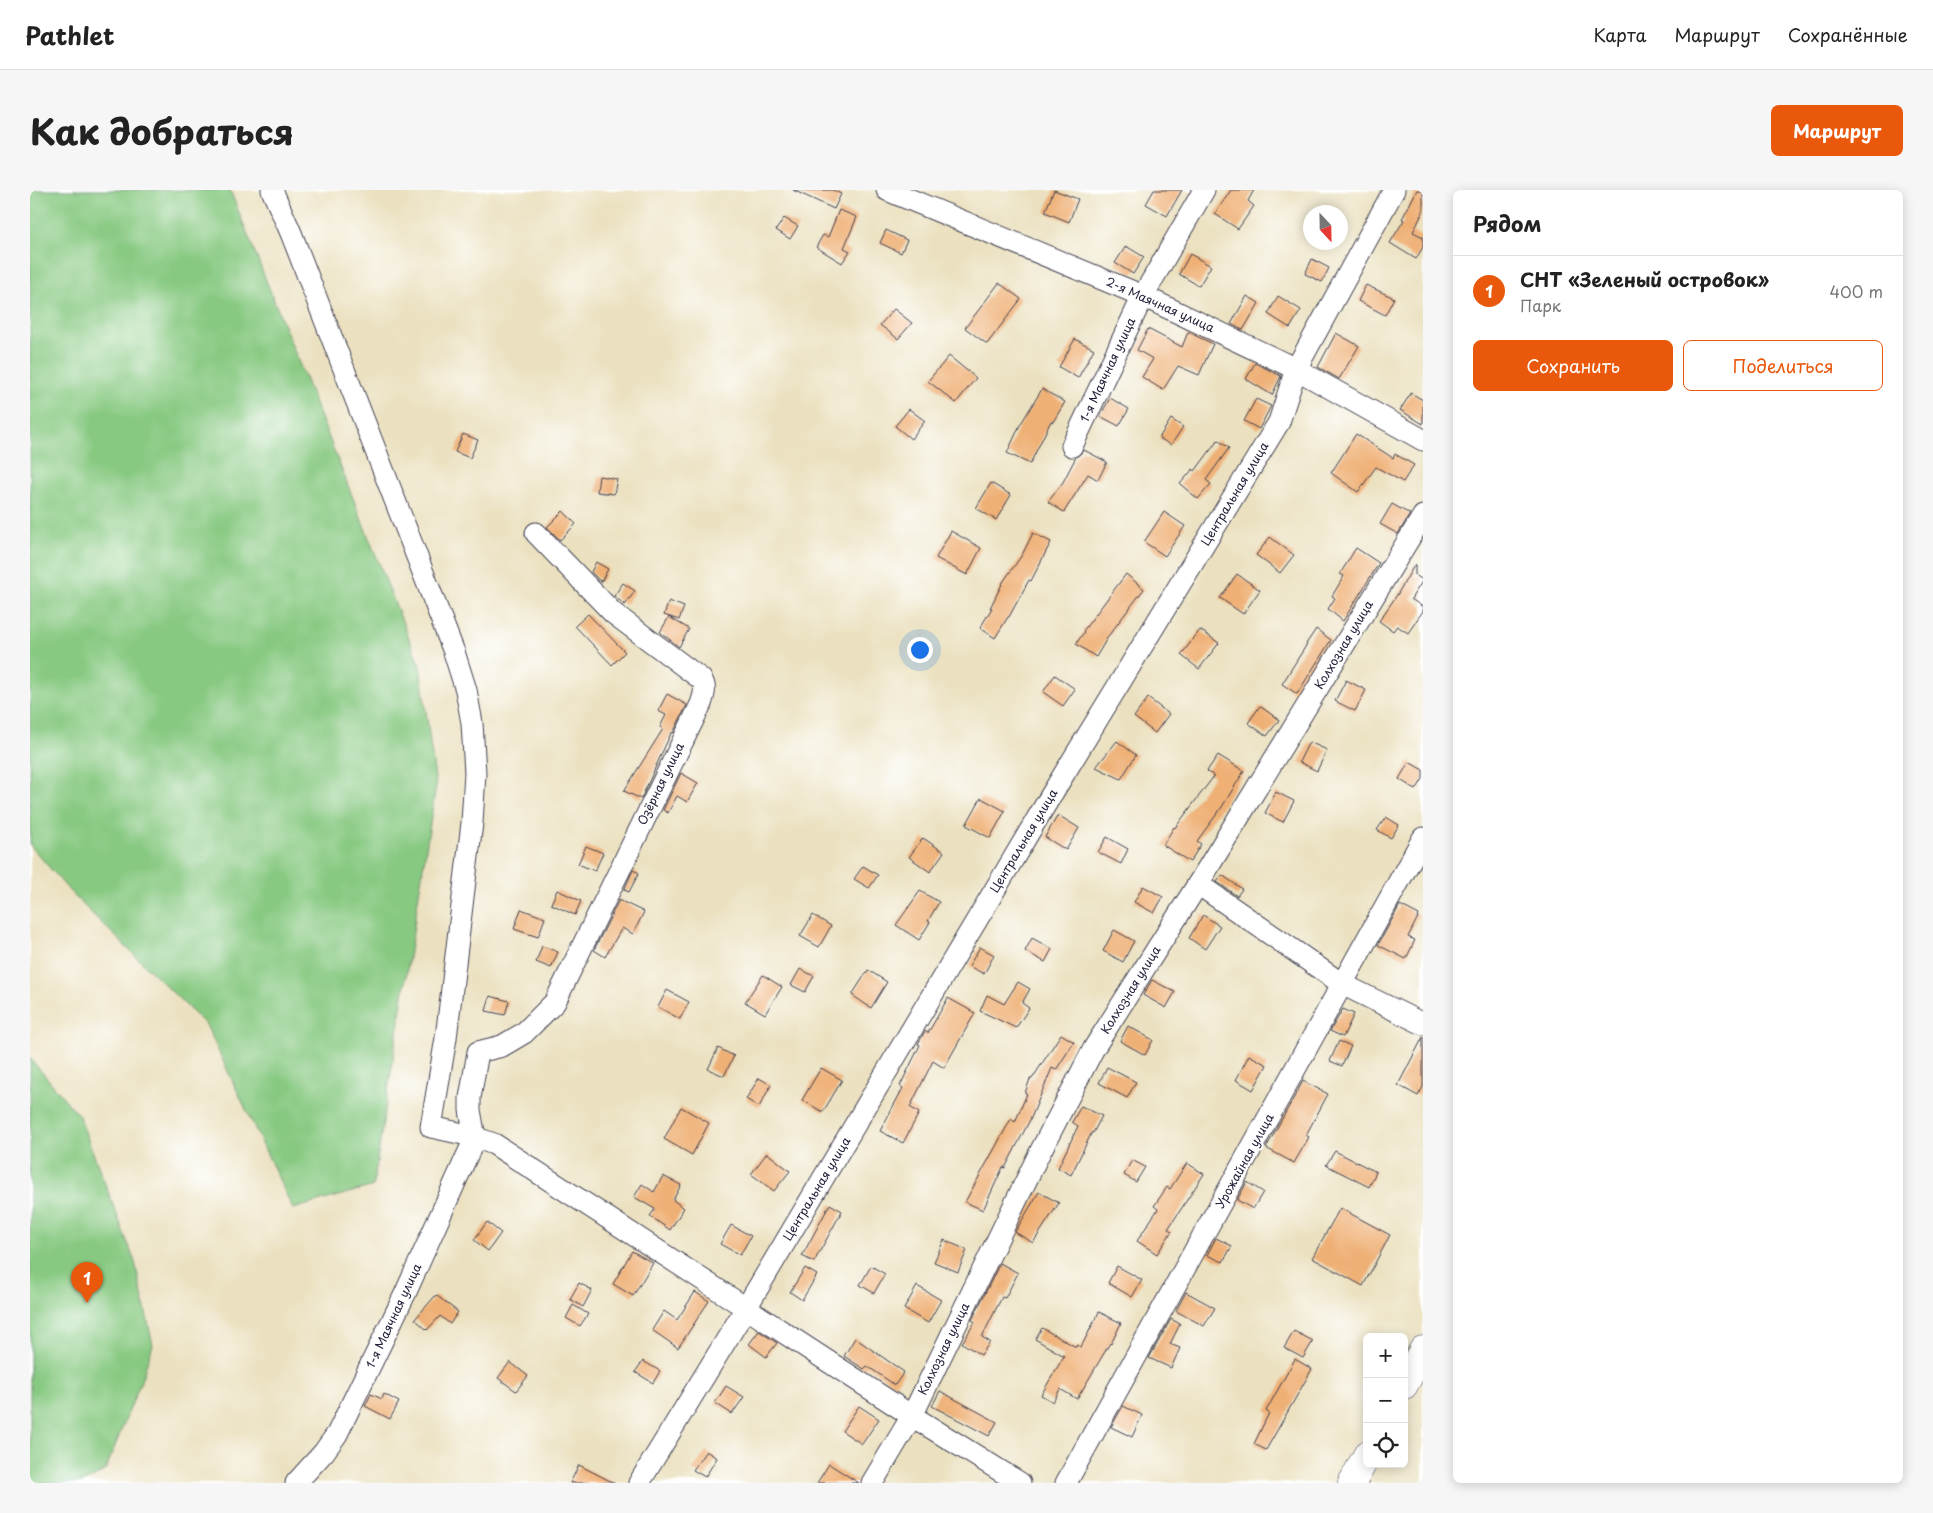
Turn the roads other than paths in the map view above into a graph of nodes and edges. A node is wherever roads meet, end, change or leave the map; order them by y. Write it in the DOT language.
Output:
graph roads {
  1 [pos="272,190"];
  2 [pos="887,190"];
  3 [pos="1204,190"];
  4 [pos="1394,190"];
  5 [pos="1143,296"];
  6 [pos="1296,369"];
  7 [pos="1423,440"];
  8 [pos="1072,446"];
  9 [pos="1423,516"];
  10 [pos="536,533"];
  11 [pos="1423,838"];
  12 [pos="1198,884"];
  13 [pos="1342,984"];
  14 [pos="1423,1024"];
  15 [pos="475,1138"];
  16 [pos="746,1308"];
  17 [pos="1423,1350"];
  18 [pos="1408,1378"];
  19 [pos="912,1416"];
  20 [pos="1363,1462"];
  21 [pos="296,1483"];
  22 [pos="639,1483"];
  23 [pos="872,1483"];
  24 [pos="1020,1483"];
  25 [pos="1066,1483"];
  26 [pos="1352,1483"];
  1 -- 15 [label="street"];
  2 -- 5 [label="street, 2-я Маячная улица"];
  3 -- 5 [label="street, 1-я Маячная улица"];
  4 -- 6 [label="street, Центральная улица"];
  5 -- 6 [label="street, 2-я Маячная улица"];
  5 -- 8 [label="street, 1-я Маячная улица"];
  6 -- 7 [label="street, 2-я Маячная улица"];
  6 -- 16 [label="street, Центральная улица"];
  9 -- 12 [label="street, Колхозная улица"];
  10 -- 15 [label="street, Озёрная улица"];
  11 -- 13 [label="street, Урожайная улица"];
  12 -- 13 [label="street"];
  12 -- 19 [label="street, Колхозная улица"];
  13 -- 14 [label="street"];
  13 -- 25 [label="street, Урожайная улица"];
  15 -- 16 [label="street"];
  15 -- 21 [label="street, 1-я Маячная улица"];
  16 -- 19 [label="street"];
  16 -- 22 [label="street, Центральная улица"];
  17 -- 18 [label="main road"];
  19 -- 23 [label="street, Колхозная улица"];
  19 -- 24 [label="street"];
  20 -- 26 [label="main road"];
}
